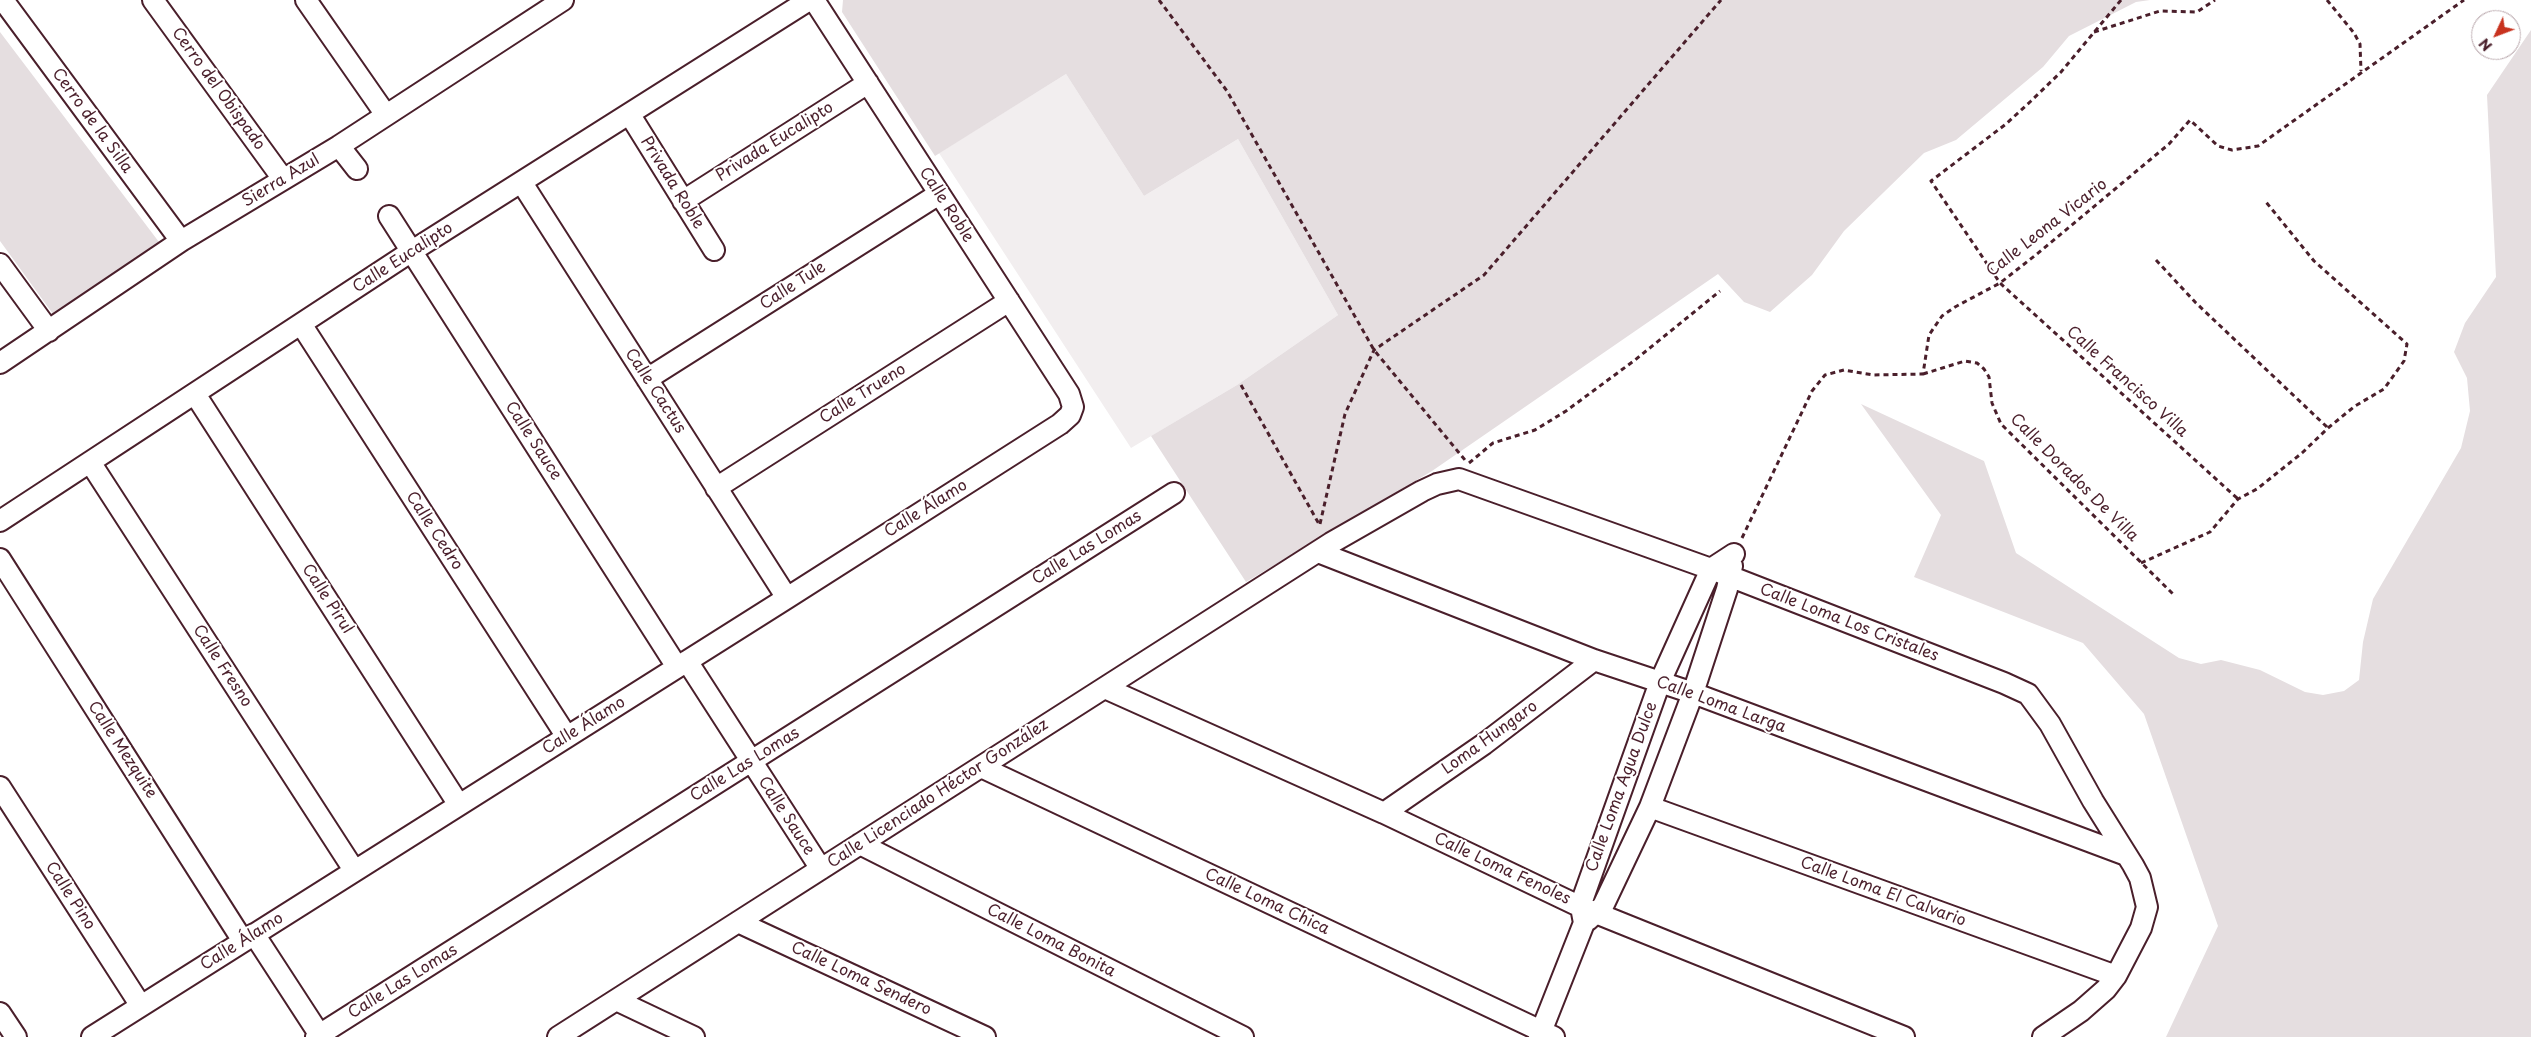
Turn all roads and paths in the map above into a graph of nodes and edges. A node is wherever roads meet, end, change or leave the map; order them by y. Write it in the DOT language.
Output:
graph roads {
  1 [pos="3,0"];
  2 [pos="154,0"];
  3 [pos="306,0"];
  4 [pos="563,0"];
  5 [pos="809,0"];
  6 [pos="814,0"];
  7 [pos="1159,0"];
  8 [pos="1721,0"];
  9 [pos="2121,0"];
  10 [pos="2215,0"];
  11 [pos="2327,0"];
  12 [pos="2464,0"];
  13 [pos="2094,33"];
  14 [pos="2361,71"];
  15 [pos="868,84"];
  16 [pos="386,115"];
  17 [pos="630,115"];
  18 [pos="339,146"];
  19 [pos="357,169"];
  20 [pos="283,179"];
  21 [pos="522,183"];
  22 [pos="939,194"];
  23 [pos="683,201"];
  24 [pos="2266,202"];
  25 [pos="389,216"];
  26 [pos="181,241"];
  27 [pos="714,250"];
  28 [pos="412,252"];
  29 [pos="2156,260"];
  30 [pos="0,264"];
  31 [pos="2000,283"];
  32 [pos="1720,291"];
  33 [pos="1009,301"];
  34 [pos="301,324"];
  35 [pos="49,331"];
  36 [pos="1374,350"];
  37 [pos="0,364"];
  38 [pos="1923,374"];
  39 [pos="647,379"];
  40 [pos="1241,384"];
  41 [pos="195,394"];
  42 [pos="1073,411"];
  43 [pos="2328,428"];
  44 [pos="90,462"];
  45 [pos="716,488"];
  46 [pos="1174,493"];
  47 [pos="2238,499"];
  48 [pos="0,521"];
  49 [pos="1320,524"];
  50 [pos="1325,548"];
  51 [pos="1734,554"];
  52 [pos="0,559"];
  53 [pos="2141,563"];
  54 [pos="1711,569"];
  55 [pos="1730,577"];
  56 [pos="2174,596"];
  57 [pos="787,598"];
  58 [pos="1594,660"];
  59 [pos="682,664"];
  60 [pos="1660,682"];
  61 [pos="1105,688"];
  62 [pos="1693,693"];
  63 [pos="567,737"];
  64 [pos="751,761"];
  65 [pos="981,767"];
  66 [pos="0,787"];
  67 [pos="459,805"];
  68 [pos="1650,807"];
  69 [pos="1384,813"];
  70 [pos="860,844"];
  71 [pos="2126,854"];
  72 [pos="820,869"];
  73 [pos="354,870"];
  74 [pos="1588,914"];
  75 [pos="738,922"];
  76 [pos="249,937"];
  77 [pos="2116,976"];
  78 [pos="616,1000"];
  79 [pos="141,1006"];
  80 [pos="0,1013"];
  81 [pos="1545,1035"];
  82 [pos="319,1036"];
  83 [pos="16,1037"];
  84 [pos="92,1037"];
  85 [pos="558,1037"];
  86 [pos="694,1037"];
  87 [pos="985,1037"];
  88 [pos="1243,1037"];
  89 [pos="1904,1037"];
  90 [pos="2043,1037"];
  1 -- 26 [label="street, Cerro de la Silla"];
  2 -- 20 [label="street, Cerro del Obispado"];
  3 -- 16 [label="street"];
  4 -- 16 [label="street, Sierra Azul"];
  5 -- 17 [label="street, Calle Eucalipto"];
  6 -- 15 [label="street, Calle Roble"];
  7 -- 36 [label="path"];
  8 -- 36 [label="path"];
  9 -- 13 [label="path"];
  10 -- 13 [label="path"];
  11 -- 14 [label="path"];
  12 -- 14 [label="path"];
  13 -- 31 [label="path, Calle Francisco Villa"];
  14 -- 31 [label="path, Calle Leona Vicario"];
  15 -- 22 [label="street, Calle Roble"];
  15 -- 23 [label="street, Privada Eucalipto"];
  16 -- 18 [label="street, Sierra Azul"];
  17 -- 21 [label="street, Calle Eucalipto"];
  17 -- 23 [label="street, Privada Roble"];
  18 -- 19 [label="street"];
  18 -- 20 [label="street, Sierra Azul"];
  20 -- 26 [label="street, Sierra Azul"];
  21 -- 28 [label="street, Calle Eucalipto"];
  21 -- 39 [label="street, Calle Cactus"];
  22 -- 33 [label="street, Calle Roble"];
  22 -- 39 [label="street, Calle Tule"];
  23 -- 27 [label="street, Privada Roble"];
  24 -- 43 [label="path"];
  25 -- 28 [label="street, Calle Sauce"];
  26 -- 35 [label="street, Sierra Azul"];
  28 -- 34 [label="street, Calle Eucalipto"];
  28 -- 59 [label="street, Calle Sauce"];
  29 -- 43 [label="path"];
  30 -- 35 [label="street"];
  31 -- 38 [label="path, Calle Leona Vicario"];
  31 -- 47 [label="path, Calle Francisco Villa"];
  32 -- 36 [label="path"];
  33 -- 42 [label="street, Calle Roble"];
  33 -- 45 [label="street, Calle Trueno"];
  34 -- 41 [label="street, Calle Eucalipto"];
  34 -- 63 [label="street, Calle Cedro"];
  35 -- 37 [label="street, Sierra Azul"];
  36 -- 49 [label="path"];
  38 -- 51 [label="path"];
  38 -- 53 [label="path, Calle Dorados De Villa"];
  39 -- 45 [label="street, Calle Cactus"];
  40 -- 49 [label="path"];
  41 -- 44 [label="street, Calle Eucalipto"];
  41 -- 67 [label="street, Calle Pirul"];
  42 -- 57 [label="street, Calle Álamo"];
  43 -- 47 [label="path"];
  44 -- 48 [label="street, Calle Eucalipto"];
  44 -- 73 [label="street, Calle Fresno"];
  45 -- 57 [label="street, Calle Cactus"];
  46 -- 64 [label="street, Calle Las Lomas"];
  47 -- 53 [label="path"];
  49 -- 50 [label="path"];
  50 -- 54 [label="street, Calle Loma Los Cristales"];
  50 -- 58 [label="street, Calle Loma Larga"];
  50 -- 61 [label="street, Calle Licenciado Héctor González"];
  51 -- 54 [label="street"];
  51 -- 55 [label="street, Calle Loma Agua Dulce"];
  52 -- 76 [label="street, Calle Mezquite"];
  53 -- 56 [label="path, Calle Dorados De Villa"];
  54 -- 55 [label="street, Calle Loma Los Cristales"];
  54 -- 60 [label="street, Calle Loma Agua Dulce"];
  55 -- 62 [label="street, Calle Loma Agua Dulce"];
  55 -- 71 [label="street, Calle Loma Los Cristales"];
  57 -- 59 [label="street, Calle Álamo"];
  58 -- 60 [label="street, Calle Loma Larga"];
  58 -- 69 [label="street, Loma Hungaro"];
  59 -- 63 [label="street, Calle Álamo"];
  59 -- 64 [label="street, Calle Sauce"];
  60 -- 62 [label="street, Calle Loma Larga"];
  60 -- 74 [label="street, Calle Loma Agua Dulce"];
  61 -- 65 [label="street, Calle Licenciado Héctor González"];
  61 -- 69 [label="street, Calle Loma Fenoles"];
  62 -- 68 [label="street, Calle Loma Agua Dulce"];
  62 -- 71 [label="street, Calle Loma Larga"];
  63 -- 67 [label="street, Calle Álamo"];
  64 -- 72 [label="street, Calle Sauce"];
  64 -- 82 [label="street, Calle Las Lomas"];
  65 -- 70 [label="street, Calle Licenciado Héctor González"];
  65 -- 81 [label="street, Calle Loma Chica"];
  66 -- 79 [label="street, Calle Pino"];
  67 -- 73 [label="street, Calle Álamo"];
  68 -- 74 [label="street, Calle Loma Agua Dulce"];
  68 -- 77 [label="street, Calle Loma El Calvario"];
  69 -- 74 [label="street, Calle Loma Fenoles"];
  70 -- 72 [label="street, Calle Licenciado Héctor González"];
  70 -- 88 [label="street, Calle Loma Bonita"];
  71 -- 77 [label="street, Calle Loma Los Cristales"];
  72 -- 75 [label="street, Calle Licenciado Héctor González"];
  73 -- 76 [label="street, Calle Álamo"];
  74 -- 81 [label="street, Calle Loma Agua Dulce"];
  74 -- 89 [label="street, Calle Loma Fenoles"];
  75 -- 78 [label="street, Calle Licenciado Héctor González"];
  75 -- 87 [label="street, Calle Loma Sendero"];
  76 -- 79 [label="street, Calle Álamo"];
  76 -- 82 [label="street, Calle Mezquite"];
  77 -- 90 [label="street"];
  78 -- 85 [label="street, Calle Licenciado Héctor González"];
  78 -- 86 [label="street"];
  79 -- 84 [label="street, Calle Álamo"];
  80 -- 83 [label="street"];
}
